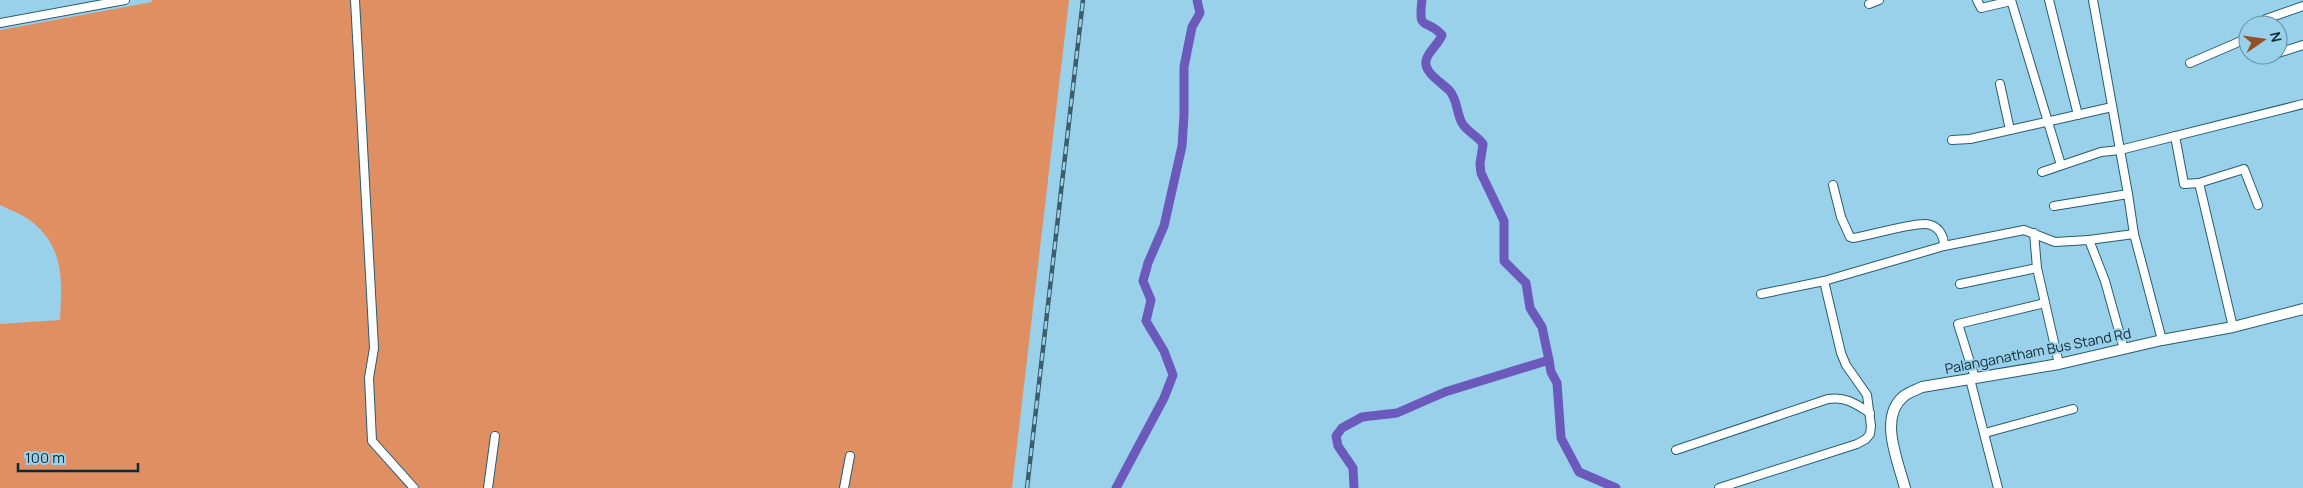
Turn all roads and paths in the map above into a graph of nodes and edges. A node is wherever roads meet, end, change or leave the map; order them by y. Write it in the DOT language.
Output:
graph roads {
  1 [pos="124,0"];
  2 [pos="354,0"];
  3 [pos="1879,0"];
  4 [pos="1977,0"];
  5 [pos="2049,0"];
  6 [pos="2093,0"];
  7 [pos="2011,1"];
  8 [pos="1869,4"];
  9 [pos="2303,6"];
  10 [pos="2275,15"];
  11 [pos="0,23"];
  12 [pos="2238,42"];
  13 [pos="2303,44"];
  14 [pos="2288,49"];
  15 [pos="2190,63"];
  16 [pos="2000,84"];
  17 [pos="2303,104"];
  18 [pos="2112,107"];
  19 [pos="2078,115"];
  20 [pos="2048,122"];
  21 [pos="2010,130"];
  22 [pos="2175,136"];
  23 [pos="1952,140"];
  24 [pos="2120,150"];
  25 [pos="2061,165"];
  26 [pos="2042,172"];
  27 [pos="2199,183"];
  28 [pos="1833,185"];
  29 [pos="2128,194"];
  30 [pos="2054,206"];
  31 [pos="2258,206"];
  32 [pos="2034,233"];
  33 [pos="2134,234"];
  34 [pos="2089,240"];
  35 [pos="1944,246"];
  36 [pos="2037,268"];
  37 [pos="1824,281"];
  38 [pos="1960,284"];
  39 [pos="1761,294"];
  40 [pos="2046,303"];
  41 [pos="2303,309"];
  42 [pos="2233,327"];
  43 [pos="2162,340"];
  44 [pos="2124,349"];
  45 [pos="2059,364"];
  46 [pos="1972,379"];
  47 [pos="2073,409"];
  48 [pos="1870,413"];
  49 [pos="1985,433"];
  50 [pos="494,436"];
  51 [pos="1676,450"];
  52 [pos="850,456"];
  53 [pos="414,488"];
  54 [pos="488,488"];
  55 [pos="844,488"];
  56 [pos="1719,488"];
  57 [pos="1904,488"];
  58 [pos="1998,488"];
  1 -- 11 [label="street"];
  2 -- 53 [label="street"];
  3 -- 8 [label="street"];
  4 -- 7 [label="street"];
  5 -- 19 [label="street"];
  6 -- 18 [label="street"];
  7 -- 20 [label="street"];
  9 -- 10 [label="street"];
  12 -- 15 [label="street"];
  13 -- 14 [label="street"];
  16 -- 21 [label="street"];
  17 -- 22 [label="street"];
  18 -- 19 [label="street"];
  18 -- 24 [label="street"];
  19 -- 20 [label="street"];
  20 -- 21 [label="street"];
  20 -- 25 [label="street"];
  21 -- 23 [label="street"];
  22 -- 24 [label="street"];
  22 -- 27 [label="street"];
  24 -- 25 [label="street"];
  24 -- 29 [label="street"];
  25 -- 26 [label="street"];
  27 -- 31 [label="street"];
  27 -- 42 [label="street"];
  28 -- 35 [label="street"];
  29 -- 30 [label="street"];
  29 -- 33 [label="street"];
  32 -- 34 [label="street"];
  32 -- 35 [label="street"];
  32 -- 36 [label="street"];
  33 -- 34 [label="street"];
  33 -- 43 [label="street"];
  34 -- 44 [label="street"];
  35 -- 37 [label="street"];
  36 -- 38 [label="street"];
  36 -- 40 [label="street"];
  37 -- 39 [label="street"];
  37 -- 48 [label="street"];
  40 -- 45 [label="street"];
  40 -- 46 [label="street"];
  41 -- 42 [label="street, Palanganatham Bus Stand Rd"];
  42 -- 43 [label="street, Palanganatham Bus Stand Rd"];
  43 -- 44 [label="street, Palanganatham Bus Stand Rd"];
  44 -- 45 [label="street, Palanganatham Bus Stand Rd"];
  45 -- 46 [label="street, Palanganatham Bus Stand Rd"];
  46 -- 49 [label="street"];
  46 -- 57 [label="street, Palanganatham Bus Stand Rd"];
  47 -- 49 [label="street"];
  48 -- 51 [label="street"];
  48 -- 56 [label="street"];
  49 -- 58 [label="street"];
  50 -- 54 [label="street"];
  52 -- 55 [label="street"];
}
